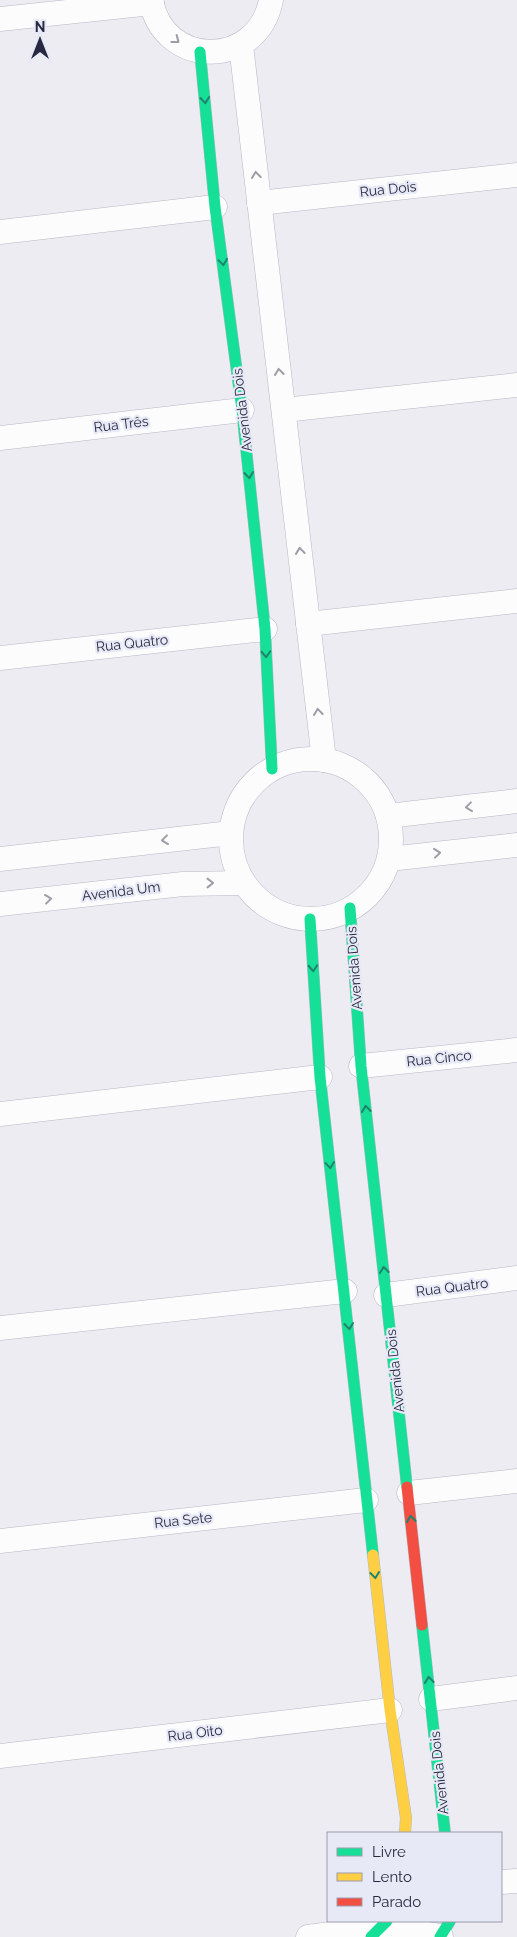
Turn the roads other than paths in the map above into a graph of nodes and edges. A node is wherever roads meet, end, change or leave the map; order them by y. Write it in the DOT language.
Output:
graph roads {
  1 [pos="271,0"];
  2 [pos="151,1"];
  3 [pos="0,19"];
  4 [pos="241,45"];
  5 [pos="200,52"];
  6 [pos="517,174"];
  7 [pos="259,203"];
  8 [pos="215,207"];
  9 [pos="0,232"];
  10 [pos="517,385"];
  11 [pos="242,410"];
  12 [pos="284,410"];
  13 [pos="0,438"];
  14 [pos="517,601"];
  15 [pos="308,624"];
  16 [pos="265,628"];
  17 [pos="0,658"];
  18 [pos="324,760"];
  19 [pos="272,769"];
  20 [pos="517,801"];
  21 [pos="388,816"];
  22 [pos="230,833"];
  23 [pos="517,844"];
  24 [pos="0,859"];
  25 [pos="389,859"];
  26 [pos="243,883"];
  27 [pos="0,904"];
  28 [pos="350,908"];
  29 [pos="310,920"];
  30 [pos="517,1050"];
  31 [pos="361,1066"];
  32 [pos="320,1077"];
  33 [pos="0,1114"];
  34 [pos="517,1278"];
  35 [pos="345,1291"];
  36 [pos="386,1295"];
  37 [pos="0,1328"];
  38 [pos="517,1481"];
  39 [pos="408,1493"];
  40 [pos="366,1500"];
  41 [pos="0,1541"];
  42 [pos="517,1688"];
  43 [pos="431,1699"];
  44 [pos="390,1710"];
  45 [pos="0,1756"];
  46 [pos="405,1832"];
  47 [pos="445,1832"];
  48 [pos="517,1881"];
  49 [pos="502,1882"];
  50 [pos="381,1928"];
  51 [pos="444,1931"];
  52 [pos="308,1937"];
  1 -- 4 [label="street"];
  2 -- 3 [label="street"];
  2 -- 5 [label="street, one-way"];
  4 -- 5 [label="street"];
  7 -- 4 [label="street, one-way"];
  5 -- 8 [label="street, Avenida Dois, one-way"];
  6 -- 7 [label="street, Rua Dois"];
  12 -- 7 [label="street, one-way"];
  8 -- 9 [label="street"];
  8 -- 11 [label="street, Avenida Dois, one-way"];
  10 -- 12 [label="street"];
  11 -- 13 [label="street, Rua Três"];
  11 -- 16 [label="street, Avenida Dois, one-way"];
  15 -- 12 [label="street, one-way"];
  14 -- 15 [label="street"];
  18 -- 15 [label="street, one-way"];
  16 -- 17 [label="street, Rua Quatro"];
  16 -- 19 [label="street, Avenida Dois, one-way"];
  18 -- 19 [label="street"];
  18 -- 21 [label="street"];
  19 -- 22 [label="street"];
  20 -- 21 [label="street, one-way"];
  21 -- 25 [label="street"];
  22 -- 24 [label="street, one-way"];
  22 -- 26 [label="street"];
  25 -- 23 [label="street, one-way"];
  25 -- 28 [label="street"];
  27 -- 26 [label="street, Avenida Um, one-way"];
  26 -- 29 [label="street"];
  28 -- 29 [label="street"];
  28 -- 31 [label="street, Avenida Dois"];
  29 -- 32 [label="street, one-way"];
  30 -- 31 [label="street, Rua Cinco"];
  36 -- 31 [label="street, Avenida Dois, one-way"];
  32 -- 33 [label="street"];
  32 -- 35 [label="street, one-way"];
  34 -- 36 [label="street, Rua Quatro"];
  35 -- 37 [label="street"];
  35 -- 40 [label="street, one-way"];
  36 -- 39 [label="street, Avenida Dois"];
  38 -- 39 [label="street"];
  43 -- 39 [label="street, Avenida Dois, one-way"];
  40 -- 41 [label="street, Rua Sete"];
  40 -- 44 [label="street, one-way"];
  42 -- 43 [label="street"];
  43 -- 47 [label="street, Avenida Dois"];
  44 -- 45 [label="street, Rua Oito"];
  44 -- 46 [label="street"];
  48 -- 49 [label="street"];
  50 -- 51 [label="street"];
  50 -- 52 [label="street"];
}
